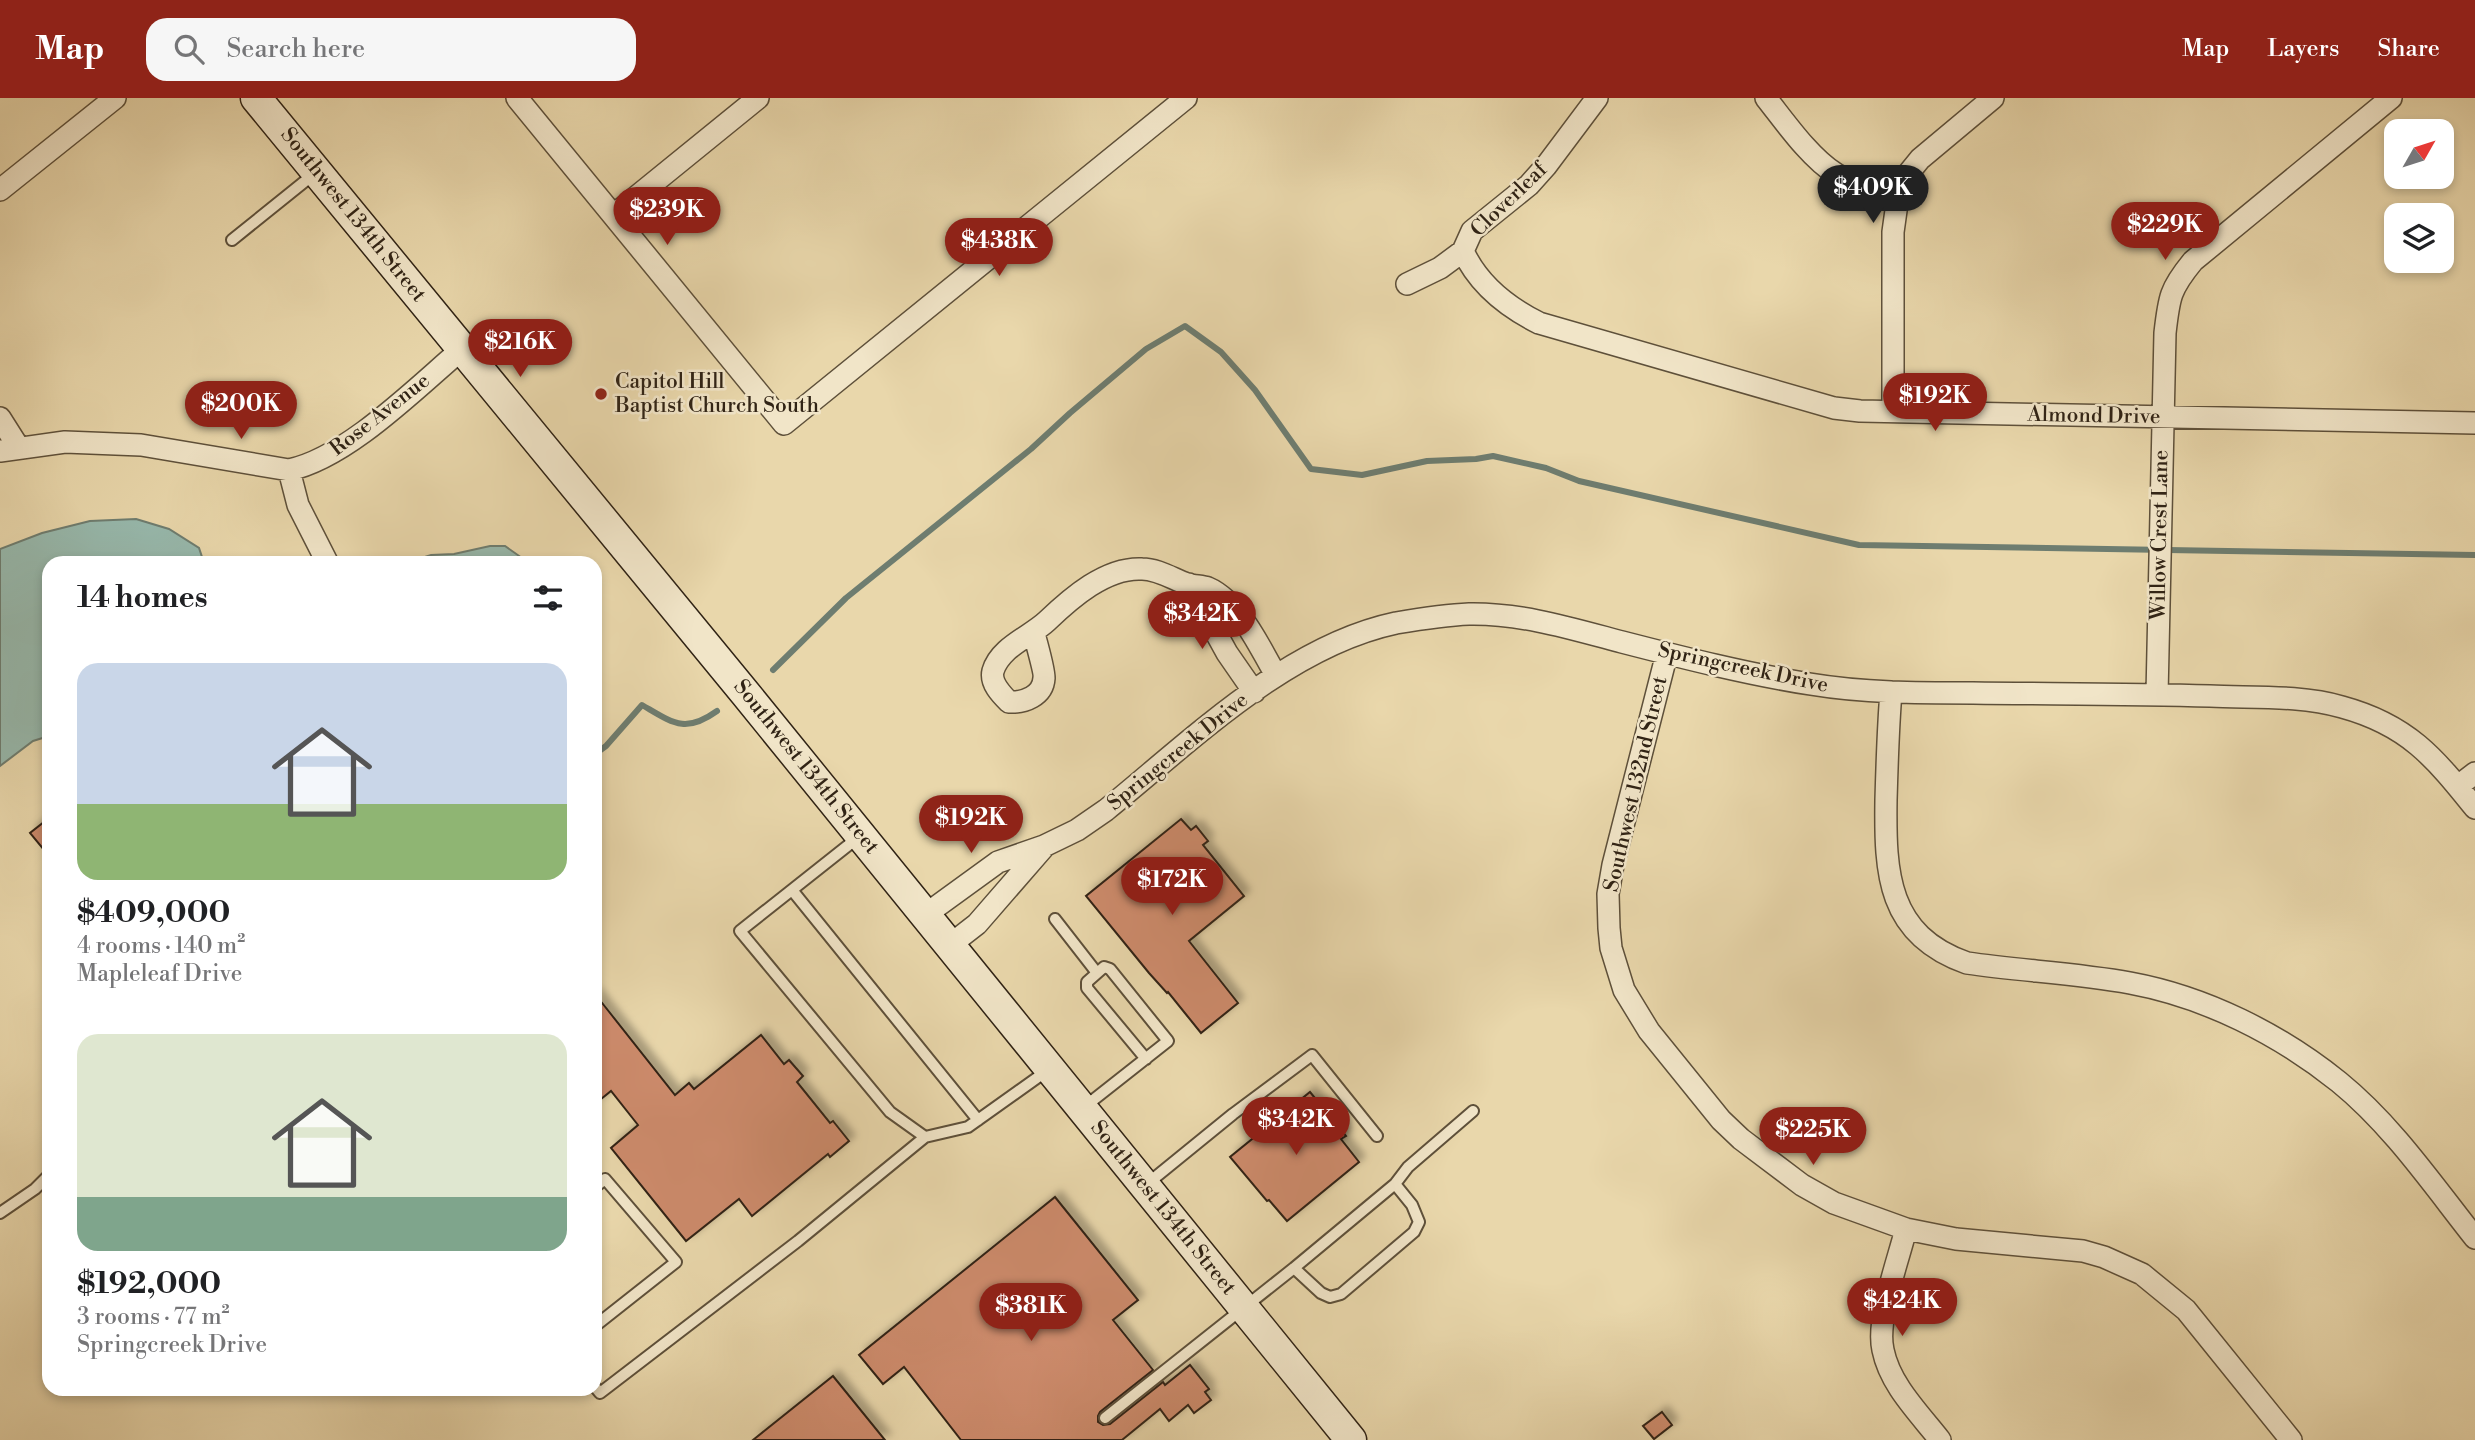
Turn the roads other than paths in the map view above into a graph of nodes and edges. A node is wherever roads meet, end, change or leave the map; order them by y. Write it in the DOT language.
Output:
graph roads {
  1 [pos="115,98"];
  2 [pos="256,98"];
  3 [pos="517,98"];
  4 [pos="758,98"];
  5 [pos="1186,98"];
  6 [pos="1597,98"];
  7 [pos="1766,98"];
  8 [pos="1993,98"];
  9 [pos="2391,98"];
  10 [pos="318,170"];
  11 [pos="0,190"];
  12 [pos="1898,197"];
  13 [pos="614,215"];
  14 [pos="232,240"];
  15 [pos="1463,251"];
  16 [pos="1407,284"];
  17 [pos="462,349"];
  18 [pos="1893,411"];
  19 [pos="2161,417"];
  20 [pos="0,418"];
  21 [pos="2475,423"];
  22 [pos="9,449"];
  23 [pos="289,470"];
  24 [pos="324,556"];
  25 [pos="1189,584"];
  26 [pos="1034,633"];
  27 [pos="1667,653"];
  28 [pos="1276,675"];
  29 [pos="1254,692"];
  30 [pos="1891,692"];
  31 [pos="2157,695"];
  32 [pos="2475,772"];
  33 [pos="2458,786"];
  34 [pos="2475,808"];
  35 [pos="861,835"];
  36 [pos="1044,846"];
  37 [pos="792,890"];
  38 [pos="925,915"];
  39 [pos="1055,919"];
  40 [pos="950,945"];
  41 [pos="1097,972"];
  42 [pos="1146,1059"];
  43 [pos="1050,1069"];
  44 [pos="1083,1109"];
  45 [pos="1473,1111"];
  46 [pos="978,1120"];
  47 [pos="1377,1136"];
  48 [pos="925,1137"];
  49 [pos="602,1181"];
  50 [pos="42,1182"];
  51 [pos="1395,1184"];
  52 [pos="1145,1186"];
  53 [pos="0,1213"];
  54 [pos="1906,1229"];
  55 [pos="2475,1238"];
  56 [pos="1294,1268"];
  57 [pos="1243,1307"];
  58 [pos="602,1320"];
  59 [pos="602,1391"];
  60 [pos="1105,1418"];
  61 [pos="1351,1440"];
  62 [pos="1940,1440"];
  63 [pos="2291,1440"];
  1 -- 11 [label="street"];
  2 -- 10 [label="main road, Southwest 134th Street"];
  3 -- 13 [label="street"];
  4 -- 13 [label="street"];
  5 -- 13 [label="street"];
  6 -- 15 [label="street, Cloverleaf"];
  7 -- 12 [label="street"];
  8 -- 12 [label="street"];
  9 -- 19 [label="street, Willow Crest Lane"];
  10 -- 14 [label="lane"];
  10 -- 17 [label="main road, Southwest 134th Street"];
  12 -- 18 [label="street"];
  15 -- 16 [label="street, Cloverleaf"];
  15 -- 18 [label="street, Almond Drive"];
  17 -- 23 [label="street, Rose Avenue"];
  17 -- 35 [label="main road, Southwest 134th Street"];
  18 -- 19 [label="street, Almond Drive"];
  19 -- 21 [label="street, Almond Drive"];
  19 -- 31 [label="street, Willow Crest Lane"];
  20 -- 22 [label="street"];
  22 -- 23 [label="street, Rose Avenue"];
  23 -- 24 [label="street"];
  25 -- 26 [label="street"];
  25 -- 28 [label="street"];
  25 -- 29 [label="street"];
  27 -- 28 [label="street, Springcreek Drive"];
  27 -- 30 [label="street, Springcreek Drive"];
  27 -- 54 [label="street, Southwest 132nd Street"];
  28 -- 29 [label="street, Springcreek Drive"];
  29 -- 36 [label="street, Springcreek Drive"];
  30 -- 31 [label="street, Springcreek Drive"];
  30 -- 55 [label="street"];
  31 -- 33 [label="street, Springcreek Drive"];
  32 -- 33 [label="street"];
  33 -- 34 [label="street, Springcreek Drive"];
  35 -- 37 [label="lane"];
  35 -- 38 [label="main road, Southwest 134th Street"];
  36 -- 38 [label="street, Springcreek Drive"];
  36 -- 40 [label="street, Springcreek Drive"];
  37 -- 46 [label="lane"];
  37 -- 48 [label="lane"];
  38 -- 40 [label="main road, Southwest 134th Street"];
  39 -- 41 [label="lane"];
  40 -- 43 [label="main road, Southwest 134th Street"];
  41 -- 42 [label="lane"];
  41 -- 42 [label="lane"];
  42 -- 44 [label="lane"];
  43 -- 44 [label="main road, Southwest 134th Street"];
  43 -- 46 [label="lane"];
  44 -- 52 [label="main road, Southwest 134th Street"];
  45 -- 51 [label="lane"];
  46 -- 48 [label="lane"];
  47 -- 52 [label="lane"];
  48 -- 59 [label="lane"];
  49 -- 58 [label="lane"];
  50 -- 53 [label="lane"];
  51 -- 56 [label="lane"];
  51 -- 56 [label="lane"];
  52 -- 57 [label="main road, Southwest 134th Street"];
  54 -- 62 [label="street"];
  54 -- 63 [label="street, Southwest 132nd Street"];
  56 -- 57 [label="lane"];
  57 -- 60 [label="lane"];
  57 -- 61 [label="main road, Southwest 134th Street"];
}
